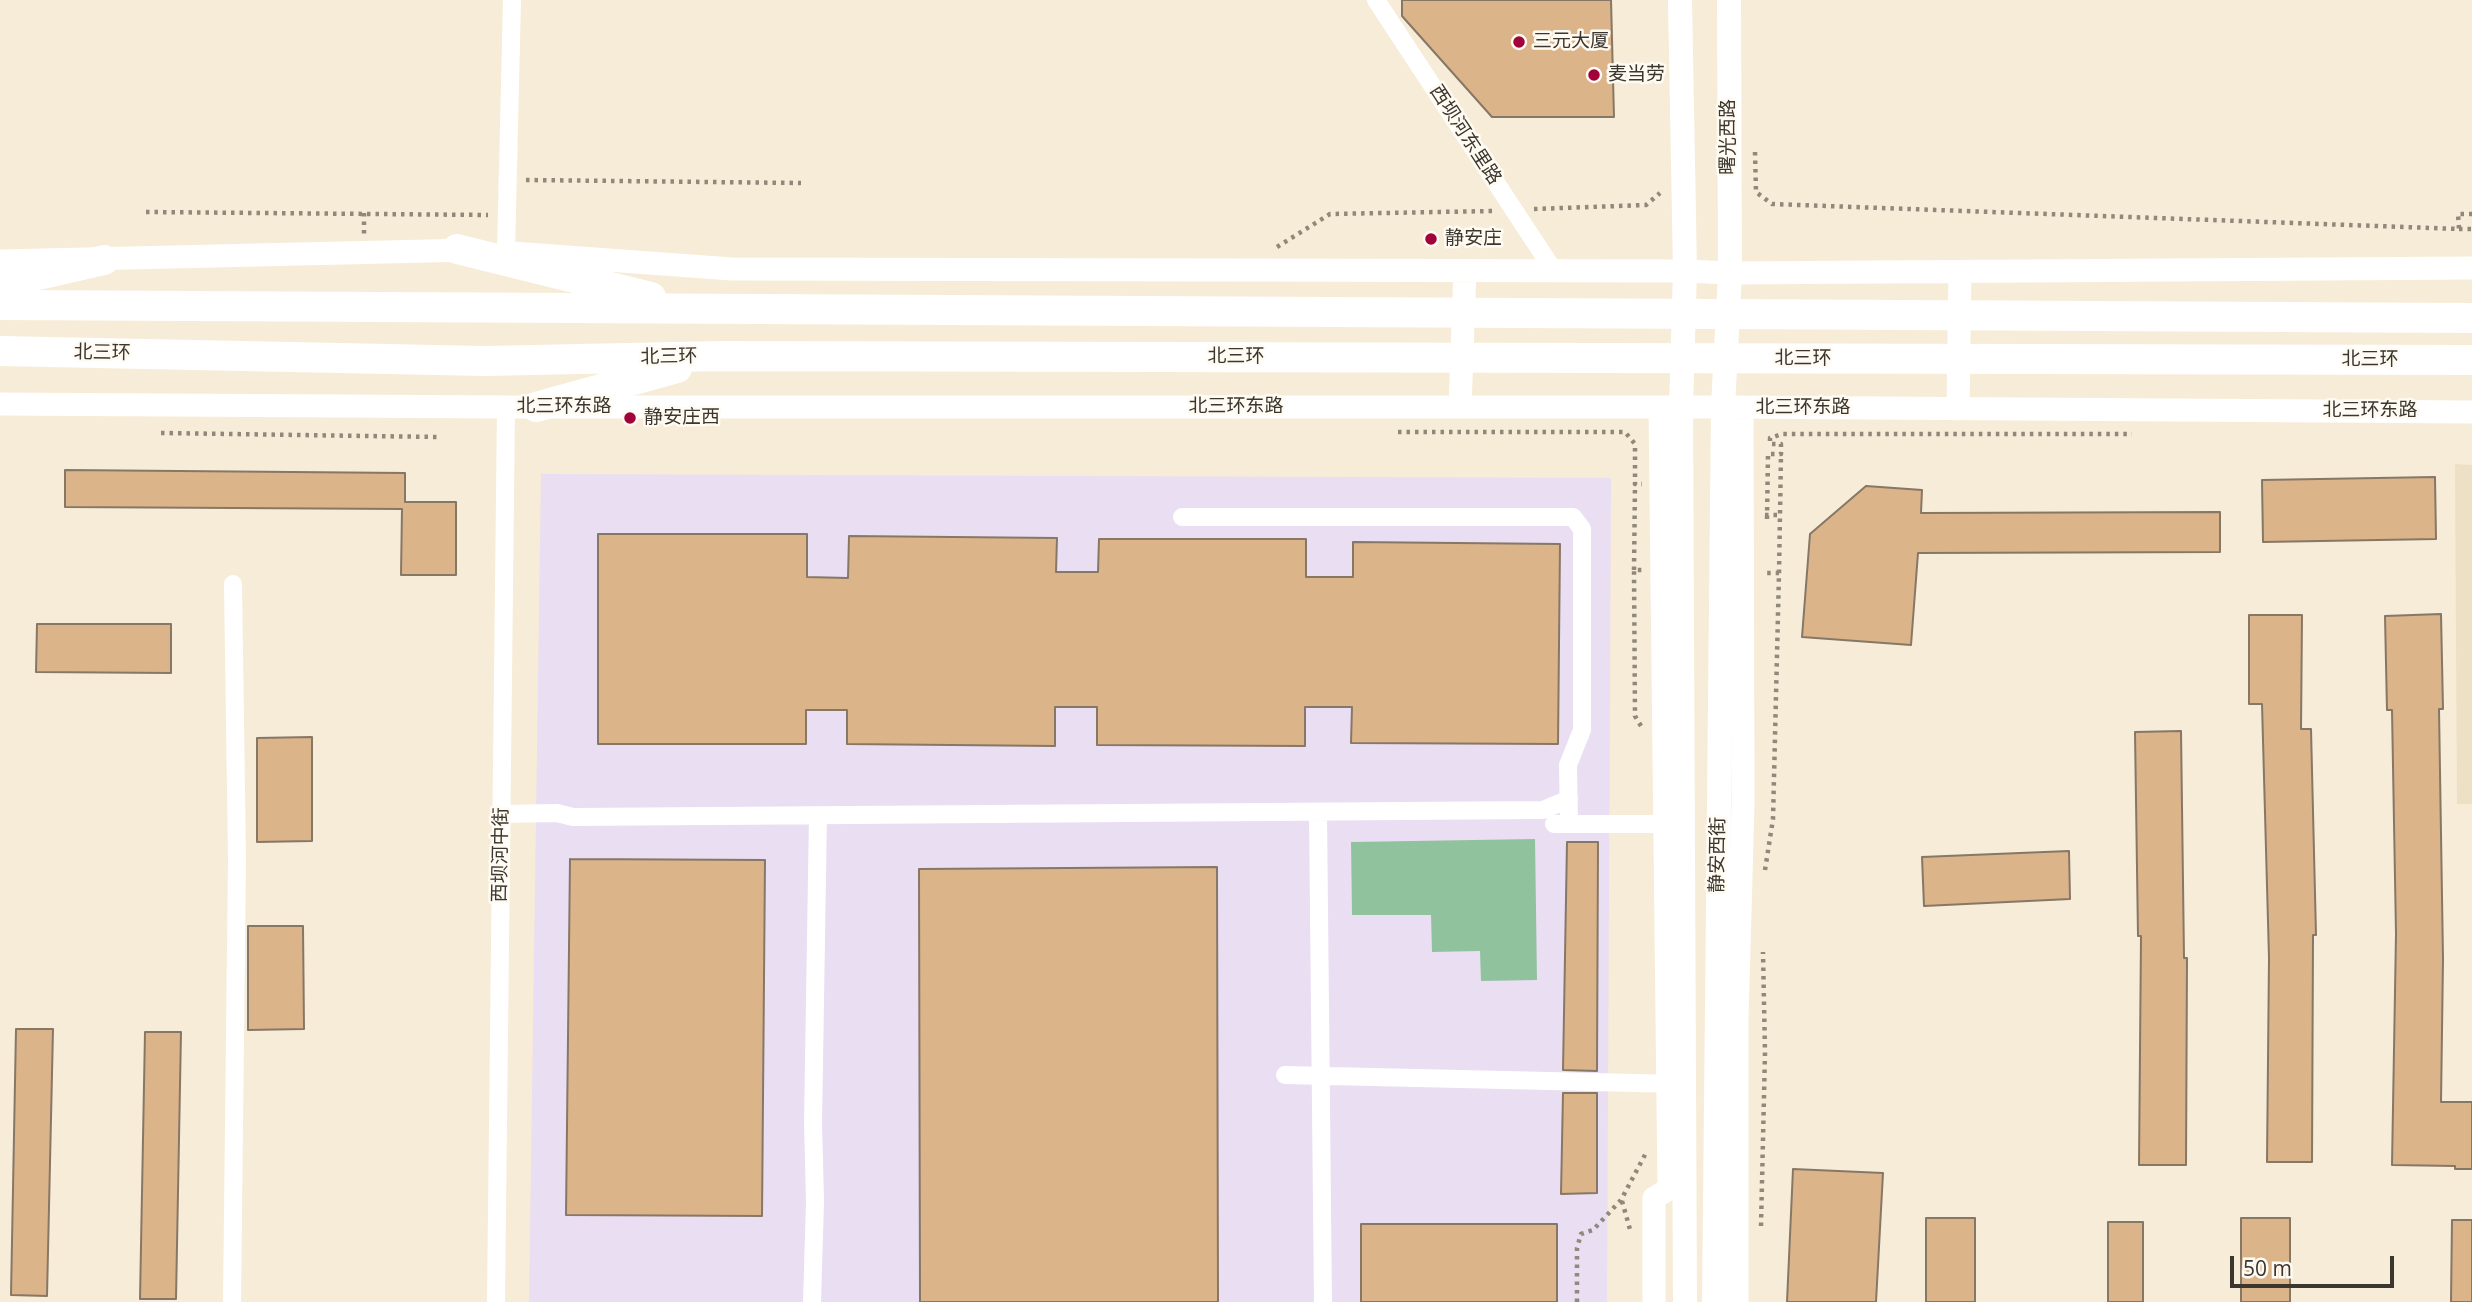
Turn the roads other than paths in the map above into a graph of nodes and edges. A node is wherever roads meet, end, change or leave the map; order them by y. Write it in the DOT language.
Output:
graph roads {
  1 [pos="512,0"];
  2 [pos="1376,0"];
  3 [pos="1680,0"];
  4 [pos="1729,0"];
  5 [pos="457,249"];
  6 [pos="506,252"];
  7 [pos="104,260"];
  8 [pos="0,261"];
  9 [pos="2472,268"];
  10 [pos="1465,271"];
  11 [pos="1555,271"];
  12 [pos="1685,271"];
  13 [pos="1960,272"];
  14 [pos="1730,273"];
  15 [pos="0,284"];
  16 [pos="0,304"];
  17 [pos="699,310"];
  18 [pos="2472,318"];
  19 [pos="0,351"];
  20 [pos="722,356"];
  21 [pos="2472,360"];
  22 [pos="0,404"];
  23 [pos="506,407"];
  24 [pos="536,407"];
  25 [pos="1460,407"];
  26 [pos="1671,407"];
  27 [pos="1732,407"];
  28 [pos="1958,409"];
  29 [pos="2472,412"];
  30 [pos="1182,517"];
  31 [pos="233,584"];
  32 [pos="1569,799"];
  33 [pos="1743,804"];
  34 [pos="1318,812"];
  35 [pos="502,814"];
  36 [pos="818,815"];
  37 [pos="1674,824"];
  38 [pos="1718,874"];
  39 [pos="1285,1075"];
  40 [pos="1321,1076"];
  41 [pos="1676,1084"];
  42 [pos="232,1302"];
  43 [pos="496,1302"];
  44 [pos="812,1302"];
  45 [pos="1323,1302"];
  46 [pos="1654,1302"];
  47 [pos="1685,1302"];
  48 [pos="1714,1302"];
  49 [pos="1737,1302"];
  1 -- 6 [label="street"];
  2 -- 11 [label="street, 西坝河东里路"];
  3 -- 12 [label="main road"];
  4 -- 14 [label="main road, 曙光西路"];
  5 -- 6 [label="street"];
  5 -- 7 [label="street"];
  5 -- 17 [label="highway"];
  6 -- 10 [label="street"];
  7 -- 8 [label="street"];
  7 -- 15 [label="highway"];
  9 -- 13 [label="street"];
  10 -- 11 [label="street"];
  10 -- 25 [label="street"];
  11 -- 12 [label="street"];
  12 -- 14 [label="street"];
  12 -- 26 [label="main road, 静安西街"];
  13 -- 14 [label="street"];
  13 -- 28 [label="street"];
  14 -- 27 [label="main road, 曙光西路"];
  16 -- 17 [label="highway"];
  17 -- 18 [label="highway"];
  19 -- 20 [label="highway, 北三环"];
  20 -- 21 [label="highway, 北三环"];
  20 -- 24 [label="highway"];
  22 -- 23 [label="street, 北三环东路"];
  23 -- 24 [label="street, 北三环东路"];
  23 -- 35 [label="street, 西坝河中街"];
  24 -- 25 [label="street, 北三环东路"];
  25 -- 26 [label="street, 北三环东路"];
  26 -- 27 [label="street, 北三环东路"];
  26 -- 37 [label="main road, 静安西街"];
  27 -- 28 [label="street, 北三环东路"];
  27 -- 33 [label="street"];
  27 -- 38 [label="main road, 静安西街"];
  28 -- 29 [label="street, 北三环东路"];
  30 -- 32 [label="street"];
  31 -- 42 [label="street"];
  32 -- 34 [label="street"];
  32 -- 37 [label="street"];
  33 -- 38 [label="street"];
  33 -- 49 [label="street"];
  34 -- 36 [label="street"];
  34 -- 40 [label="street"];
  35 -- 36 [label="street"];
  35 -- 43 [label="street, 西坝河中街"];
  36 -- 44 [label="street"];
  37 -- 41 [label="main road, 静安西街"];
  38 -- 48 [label="main road, 静安西街"];
  39 -- 40 [label="street"];
  40 -- 41 [label="street"];
  40 -- 45 [label="street"];
  41 -- 46 [label="street"];
  41 -- 47 [label="main road, 静安西街"];
}
